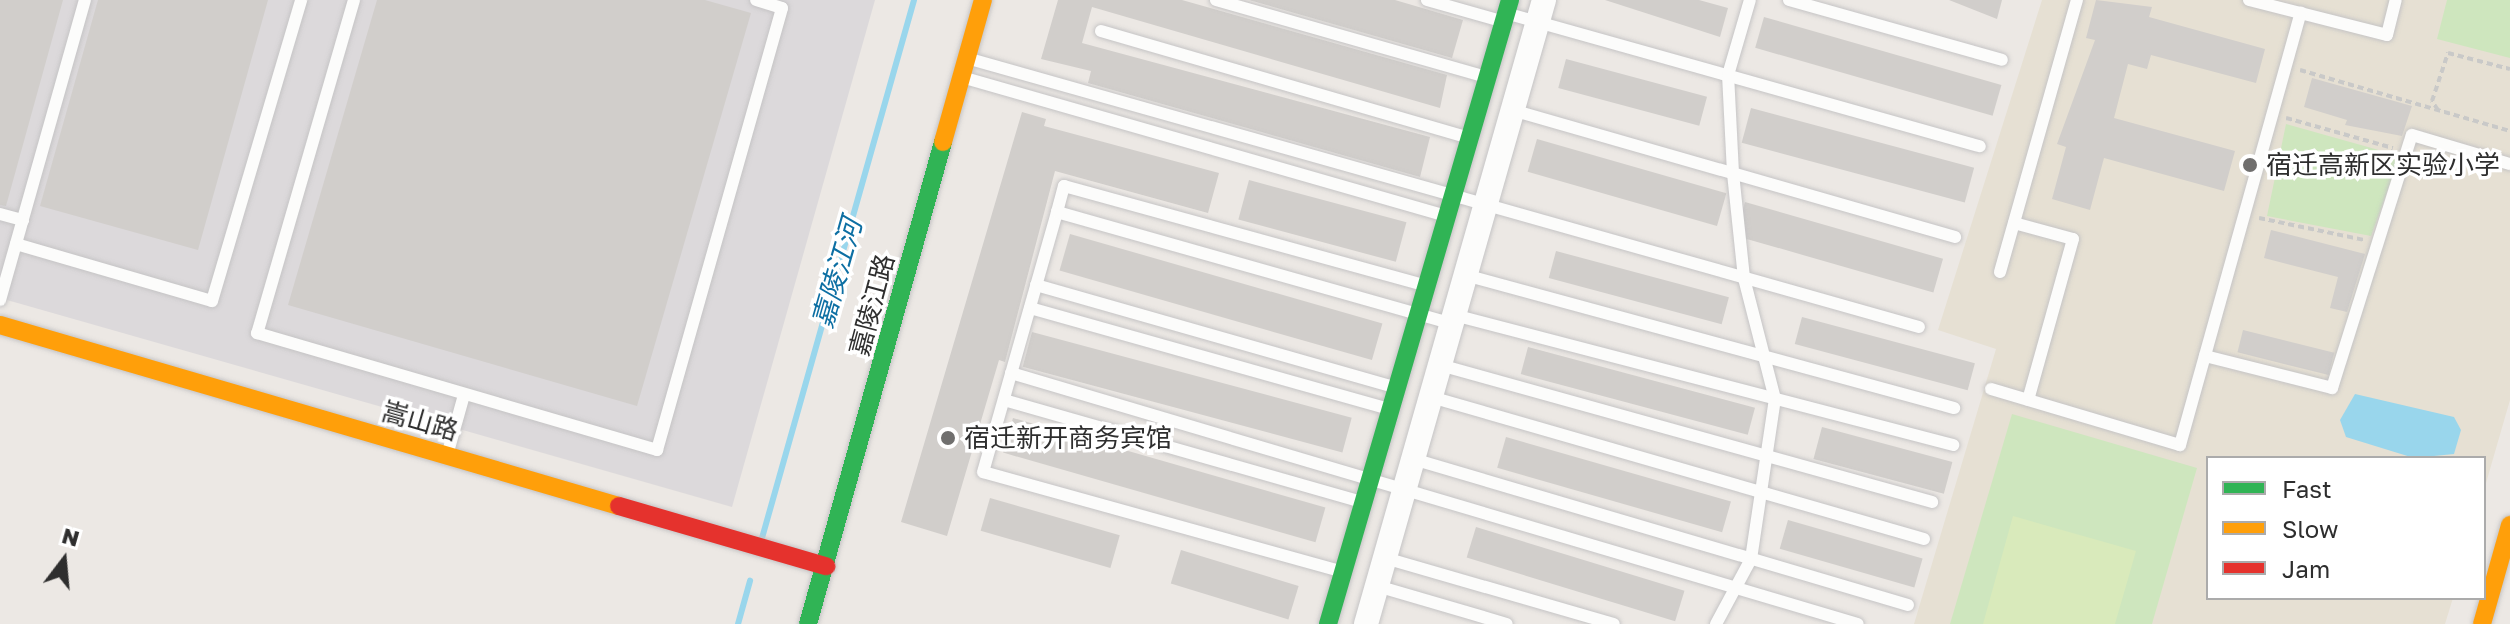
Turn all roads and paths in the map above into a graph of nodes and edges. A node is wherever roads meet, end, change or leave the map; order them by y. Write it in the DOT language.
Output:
graph roads {
  1 [pos="85,0"];
  2 [pos="301,0"];
  3 [pos="354,0"];
  4 [pos="756,0"];
  5 [pos="983,0"];
  6 [pos="1216,0"];
  7 [pos="1427,0"];
  8 [pos="1750,0"];
  9 [pos="1789,0"];
  10 [pos="2077,0"];
  11 [pos="2249,0"];
  12 [pos="2396,0"];
  13 [pos="1540,11"];
  14 [pos="1506,12"];
  15 [pos="2301,13"];
  16 [pos="1101,31"];
  17 [pos="967,58"];
  18 [pos="2002,60"];
  19 [pos="2286,67"];
  20 [pos="2510,69"];
  21 [pos="1728,75"];
  22 [pos="1487,77"];
  23 [pos="962,78"];
  24 [pos="1512,110"];
  25 [pos="2438,110"];
  26 [pos="2273,115"];
  27 [pos="2510,128"];
  28 [pos="1469,137"];
  29 [pos="1980,146"];
  30 [pos="2407,151"];
  31 [pos="2510,164"];
  32 [pos="1733,173"];
  33 [pos="1453,195"];
  34 [pos="1486,205"];
  35 [pos="1057,212"];
  36 [pos="0,214"];
  37 [pos="1447,216"];
  38 [pos="2244,216"];
  39 [pos="23,220"];
  40 [pos="2014,223"];
  41 [pos="1955,237"];
  42 [pos="2378,243"];
  43 [pos="16,244"];
  44 [pos="2000,272"];
  45 [pos="1465,275"];
  46 [pos="1744,278"];
  47 [pos="1036,285"];
  48 [pos="1426,286"];
  49 [pos="0,300"];
  50 [pos="1030,308"];
  51 [pos="1418,314"];
  52 [pos="1453,319"];
  53 [pos="0,325"];
  54 [pos="1919,327"];
  55 [pos="2205,356"];
  56 [pos="1768,357"];
  57 [pos="1440,365"];
  58 [pos="1011,373"];
  59 [pos="1397,387"];
  60 [pos="1991,389"];
  61 [pos="464,395"];
  62 [pos="1431,397"];
  63 [pos="1775,399"];
  64 [pos="1004,400"];
  65 [pos="2028,400"];
  66 [pos="1954,408"];
  67 [pos="1390,410"];
  68 [pos="1953,445"];
  69 [pos="447,455"];
  70 [pos="1770,457"];
  71 [pos="1413,459"];
  72 [pos="1370,477"];
  73 [pos="1405,487"];
  74 [pos="1765,493"];
  75 [pos="1363,502"];
  76 [pos="1932,502"];
  77 [pos="2510,525"];
  78 [pos="1924,539"];
  79 [pos="1385,558"];
  80 [pos="1751,559"];
  81 [pos="826,566"];
  82 [pos="1343,572"];
  83 [pos="1377,586"];
  84 [pos="1738,588"];
  85 [pos="1908,605"];
  86 [pos="808,624"];
  87 [pos="1328,624"];
  88 [pos="1366,624"];
  89 [pos="1507,624"];
  90 [pos="1614,624"];
  91 [pos="1716,624"];
  92 [pos="1858,624"];
  93 [pos="2482,624"];
  1 -- 39 [label="lane"];
  2 -- 43 [label="lane"];
  3 -- 61 [label="lane"];
  4 -- 61 [label="lane"];
  5 -- 17 [label="street, 嘉陵江路"];
  6 -- 22 [label="lane"];
  7 -- 14 [label="lane"];
  8 -- 21 [label="lane"];
  9 -- 18 [label="lane"];
  10 -- 40 [label="lane"];
  11 -- 15 [label="lane"];
  12 -- 15 [label="lane"];
  13 -- 14 [label="lane"];
  13 -- 21 [label="lane"];
  13 -- 24 [label="street"];
  14 -- 22 [label="street"];
  15 -- 19 [label="lane"];
  16 -- 28 [label="lane"];
  17 -- 23 [label="street, 嘉陵江路"];
  17 -- 33 [label="lane"];
  19 -- 25 [label="path"];
  19 -- 26 [label="lane"];
  20 -- 25 [label="path"];
  21 -- 29 [label="lane"];
  21 -- 32 [label="lane"];
  22 -- 28 [label="street"];
  23 -- 37 [label="lane"];
  23 -- 81 [label="street, 嘉陵江路"];
  24 -- 32 [label="lane"];
  24 -- 34 [label="street"];
  25 -- 27 [label="path"];
  26 -- 30 [label="path"];
  26 -- 38 [label="lane"];
  28 -- 33 [label="street"];
  30 -- 31 [label="lane"];
  30 -- 42 [label="lane"];
  32 -- 41 [label="lane"];
  32 -- 46 [label="lane"];
  33 -- 34 [label="lane"];
  33 -- 37 [label="street"];
  34 -- 45 [label="street"];
  34 -- 46 [label="lane"];
  35 -- 47 [label="lane"];
  35 -- 48 [label="lane"];
  35 -- 51 [label="lane"];
  36 -- 39 [label="lane"];
  37 -- 48 [label="street"];
  38 -- 42 [label="path"];
  38 -- 55 [label="lane"];
  39 -- 43 [label="lane"];
  40 -- 44 [label="lane"];
  40 -- 65 [label="lane"];
  42 -- 55 [label="lane"];
  43 -- 49 [label="lane"];
  45 -- 52 [label="street"];
  45 -- 56 [label="lane"];
  46 -- 54 [label="lane"];
  46 -- 56 [label="lane"];
  47 -- 50 [label="lane"];
  47 -- 59 [label="lane"];
  48 -- 51 [label="street"];
  50 -- 58 [label="lane"];
  50 -- 67 [label="lane"];
  51 -- 52 [label="lane"];
  51 -- 59 [label="street"];
  52 -- 57 [label="street"];
  52 -- 63 [label="lane"];
  53 -- 69 [label="street, 嵩山路"];
  55 -- 65 [label="lane"];
  56 -- 63 [label="lane"];
  56 -- 66 [label="lane"];
  57 -- 62 [label="street"];
  57 -- 70 [label="lane"];
  58 -- 64 [label="lane"];
  58 -- 72 [label="lane"];
  59 -- 67 [label="street"];
  60 -- 65 [label="lane"];
  61 -- 69 [label="lane"];
  62 -- 71 [label="street"];
  62 -- 74 [label="lane"];
  63 -- 68 [label="lane"];
  63 -- 70 [label="lane"];
  64 -- 75 [label="lane"];
  64 -- 82 [label="lane"];
  67 -- 72 [label="street"];
  69 -- 81 [label="street, 嵩山路"];
  70 -- 74 [label="lane"];
  70 -- 76 [label="lane"];
  71 -- 73 [label="street"];
  71 -- 80 [label="lane"];
  72 -- 73 [label="lane"];
  72 -- 75 [label="street"];
  73 -- 79 [label="street"];
  73 -- 84 [label="lane"];
  74 -- 78 [label="lane"];
  74 -- 80 [label="lane"];
  75 -- 82 [label="street"];
  77 -- 93 [label="street"];
  79 -- 83 [label="street"];
  79 -- 90 [label="lane"];
  80 -- 84 [label="lane"];
  80 -- 85 [label="lane"];
  81 -- 86 [label="street, 嘉陵江路"];
  82 -- 87 [label="street"];
  83 -- 88 [label="street"];
  83 -- 89 [label="lane"];
  84 -- 91 [label="lane"];
  84 -- 92 [label="lane"];
}
